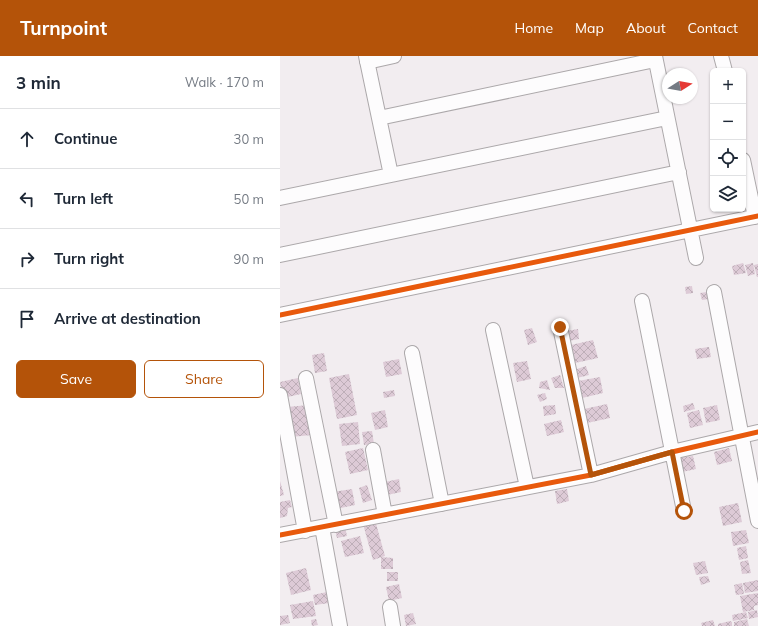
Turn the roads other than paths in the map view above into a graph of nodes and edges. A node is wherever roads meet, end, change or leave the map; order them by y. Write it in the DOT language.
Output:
graph roads {
  1 [pos="394,56"];
  2 [pos="722,56"];
  3 [pos="655,58"];
  4 [pos="367,59"];
  5 [pos="724,68"];
  6 [pos="379,118"];
  7 [pos="667,118"];
  8 [pos="679,172"];
  9 [pos="746,173"];
  10 [pos="391,175"];
  11 [pos="280,198"];
  12 [pos="756,216"];
  13 [pos="691,230"];
  14 [pos="280,255"];
  15 [pos="696,258"];
  16 [pos="714,292"];
  17 [pos="642,301"];
  18 [pos="280,315"];
  19 [pos="560,327"];
  20 [pos="493,330"];
  21 [pos="412,353"];
  22 [pos="306,378"];
  23 [pos="280,395"];
  24 [pos="758,432"];
  25 [pos="741,436"];
  26 [pos="373,450"];
  27 [pos="672,452"];
  28 [pos="591,475"];
  29 [pos="527,488"];
  30 [pos="442,504"];
  31 [pos="684,511"];
  32 [pos="385,515"];
  33 [pos="758,521"];
  34 [pos="336,525"];
  35 [pos="322,527"];
  36 [pos="305,531"];
  37 [pos="280,536"];
  38 [pos="390,607"];
  39 [pos="340,626"];
  40 [pos="393,626"];
  1 -- 4 [label="street"];
  2 -- 5 [label="street"];
  3 -- 6 [label="street"];
  3 -- 7 [label="street"];
  4 -- 6 [label="street"];
  6 -- 10 [label="street"];
  7 -- 8 [label="street"];
  7 -- 10 [label="street"];
  8 -- 13 [label="street"];
  8 -- 14 [label="street"];
  9 -- 12 [label="street"];
  10 -- 11 [label="street"];
  12 -- 13 [label="street"];
  13 -- 15 [label="street"];
  13 -- 18 [label="street"];
  16 -- 25 [label="street"];
  17 -- 27 [label="street"];
  19 -- 28 [label="street"];
  20 -- 29 [label="street"];
  21 -- 30 [label="street"];
  22 -- 34 [label="street"];
  23 -- 36 [label="street"];
  24 -- 25 [label="street"];
  25 -- 27 [label="street"];
  25 -- 33 [label="street"];
  26 -- 32 [label="street"];
  27 -- 28 [label="street"];
  27 -- 31 [label="street"];
  28 -- 29 [label="street"];
  29 -- 30 [label="street"];
  30 -- 32 [label="street"];
  32 -- 34 [label="street"];
  34 -- 35 [label="street"];
  35 -- 36 [label="street"];
  35 -- 39 [label="street"];
  36 -- 37 [label="street"];
  38 -- 40 [label="street"];
}
